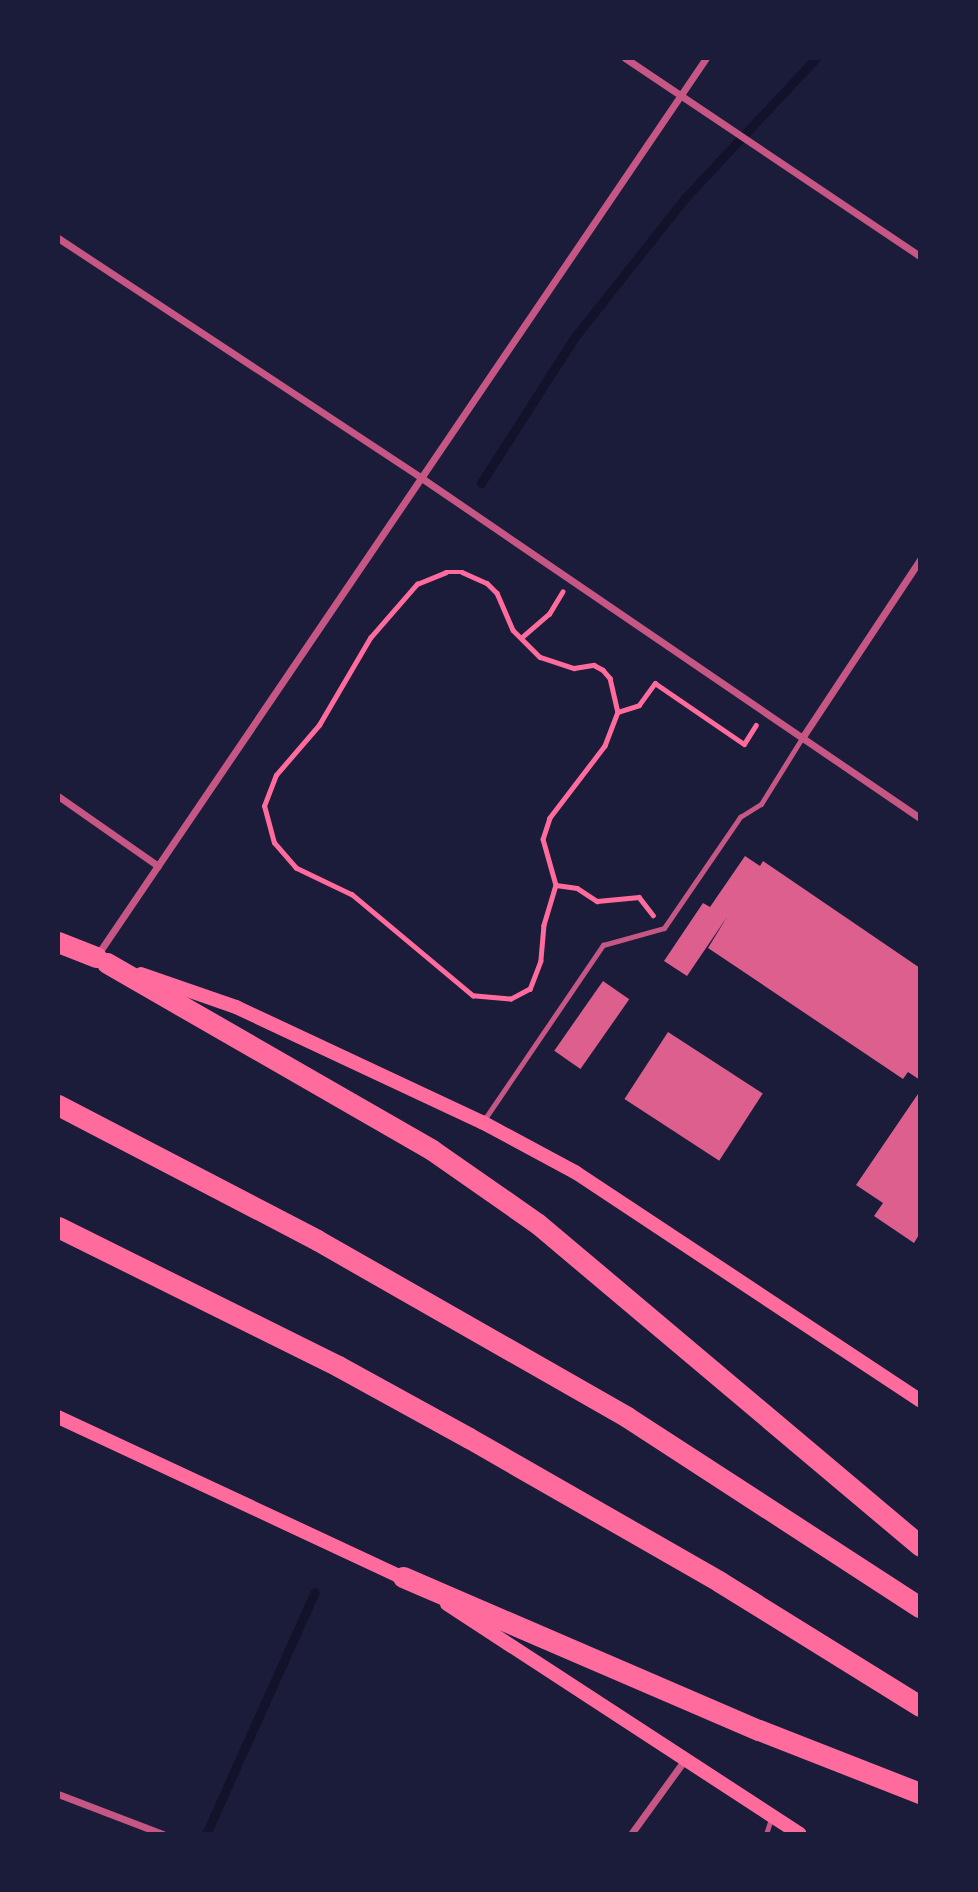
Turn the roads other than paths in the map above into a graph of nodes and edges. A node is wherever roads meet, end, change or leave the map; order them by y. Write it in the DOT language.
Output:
graph roads {
  1 [pos="625,58"];
  2 [pos="706,58"];
  3 [pos="680,95"];
  4 [pos="58,238"];
  5 [pos="920,256"];
  6 [pos="423,479"];
  7 [pos="920,560"];
  8 [pos="802,738"];
  9 [pos="58,796"];
  10 [pos="920,818"];
  11 [pos="159,866"];
  12 [pos="58,940"];
  13 [pos="102,960"];
  14 [pos="58,1105"];
  15 [pos="482,1122"];
  16 [pos="64,1230"];
  17 [pos="920,1400"];
  18 [pos="58,1417"];
  19 [pos="920,1546"];
  20 [pos="404,1577"];
  21 [pos="920,1607"];
  22 [pos="920,1706"];
  23 [pos="687,1757"];
  24 [pos="920,1793"];
  25 [pos="58,1794"];
  26 [pos="772,1816"];
  27 [pos="163,1834"];
  28 [pos="631,1834"];
  29 [pos="766,1834"];
  30 [pos="800,1834"];
  1 -- 3 [label="street"];
  2 -- 3 [label="street"];
  3 -- 5 [label="street"];
  3 -- 6 [label="street"];
  4 -- 6 [label="street"];
  6 -- 8 [label="street"];
  6 -- 11 [label="street"];
  7 -- 8 [label="street"];
  8 -- 10 [label="street"];
  8 -- 15 [label="lane"];
  9 -- 11 [label="street"];
  11 -- 13 [label="street"];
  12 -- 13 [label="highway"];
  13 -- 15 [label="main road"];
  13 -- 19 [label="highway"];
  14 -- 21 [label="highway"];
  15 -- 17 [label="main road"];
  16 -- 22 [label="highway"];
  18 -- 20 [label="main road"];
  20 -- 23 [label="main road"];
  20 -- 24 [label="highway"];
  23 -- 26 [label="main road"];
  23 -- 28 [label="street"];
  25 -- 27 [label="street"];
  26 -- 29 [label="lane"];
  26 -- 30 [label="main road"];
}
